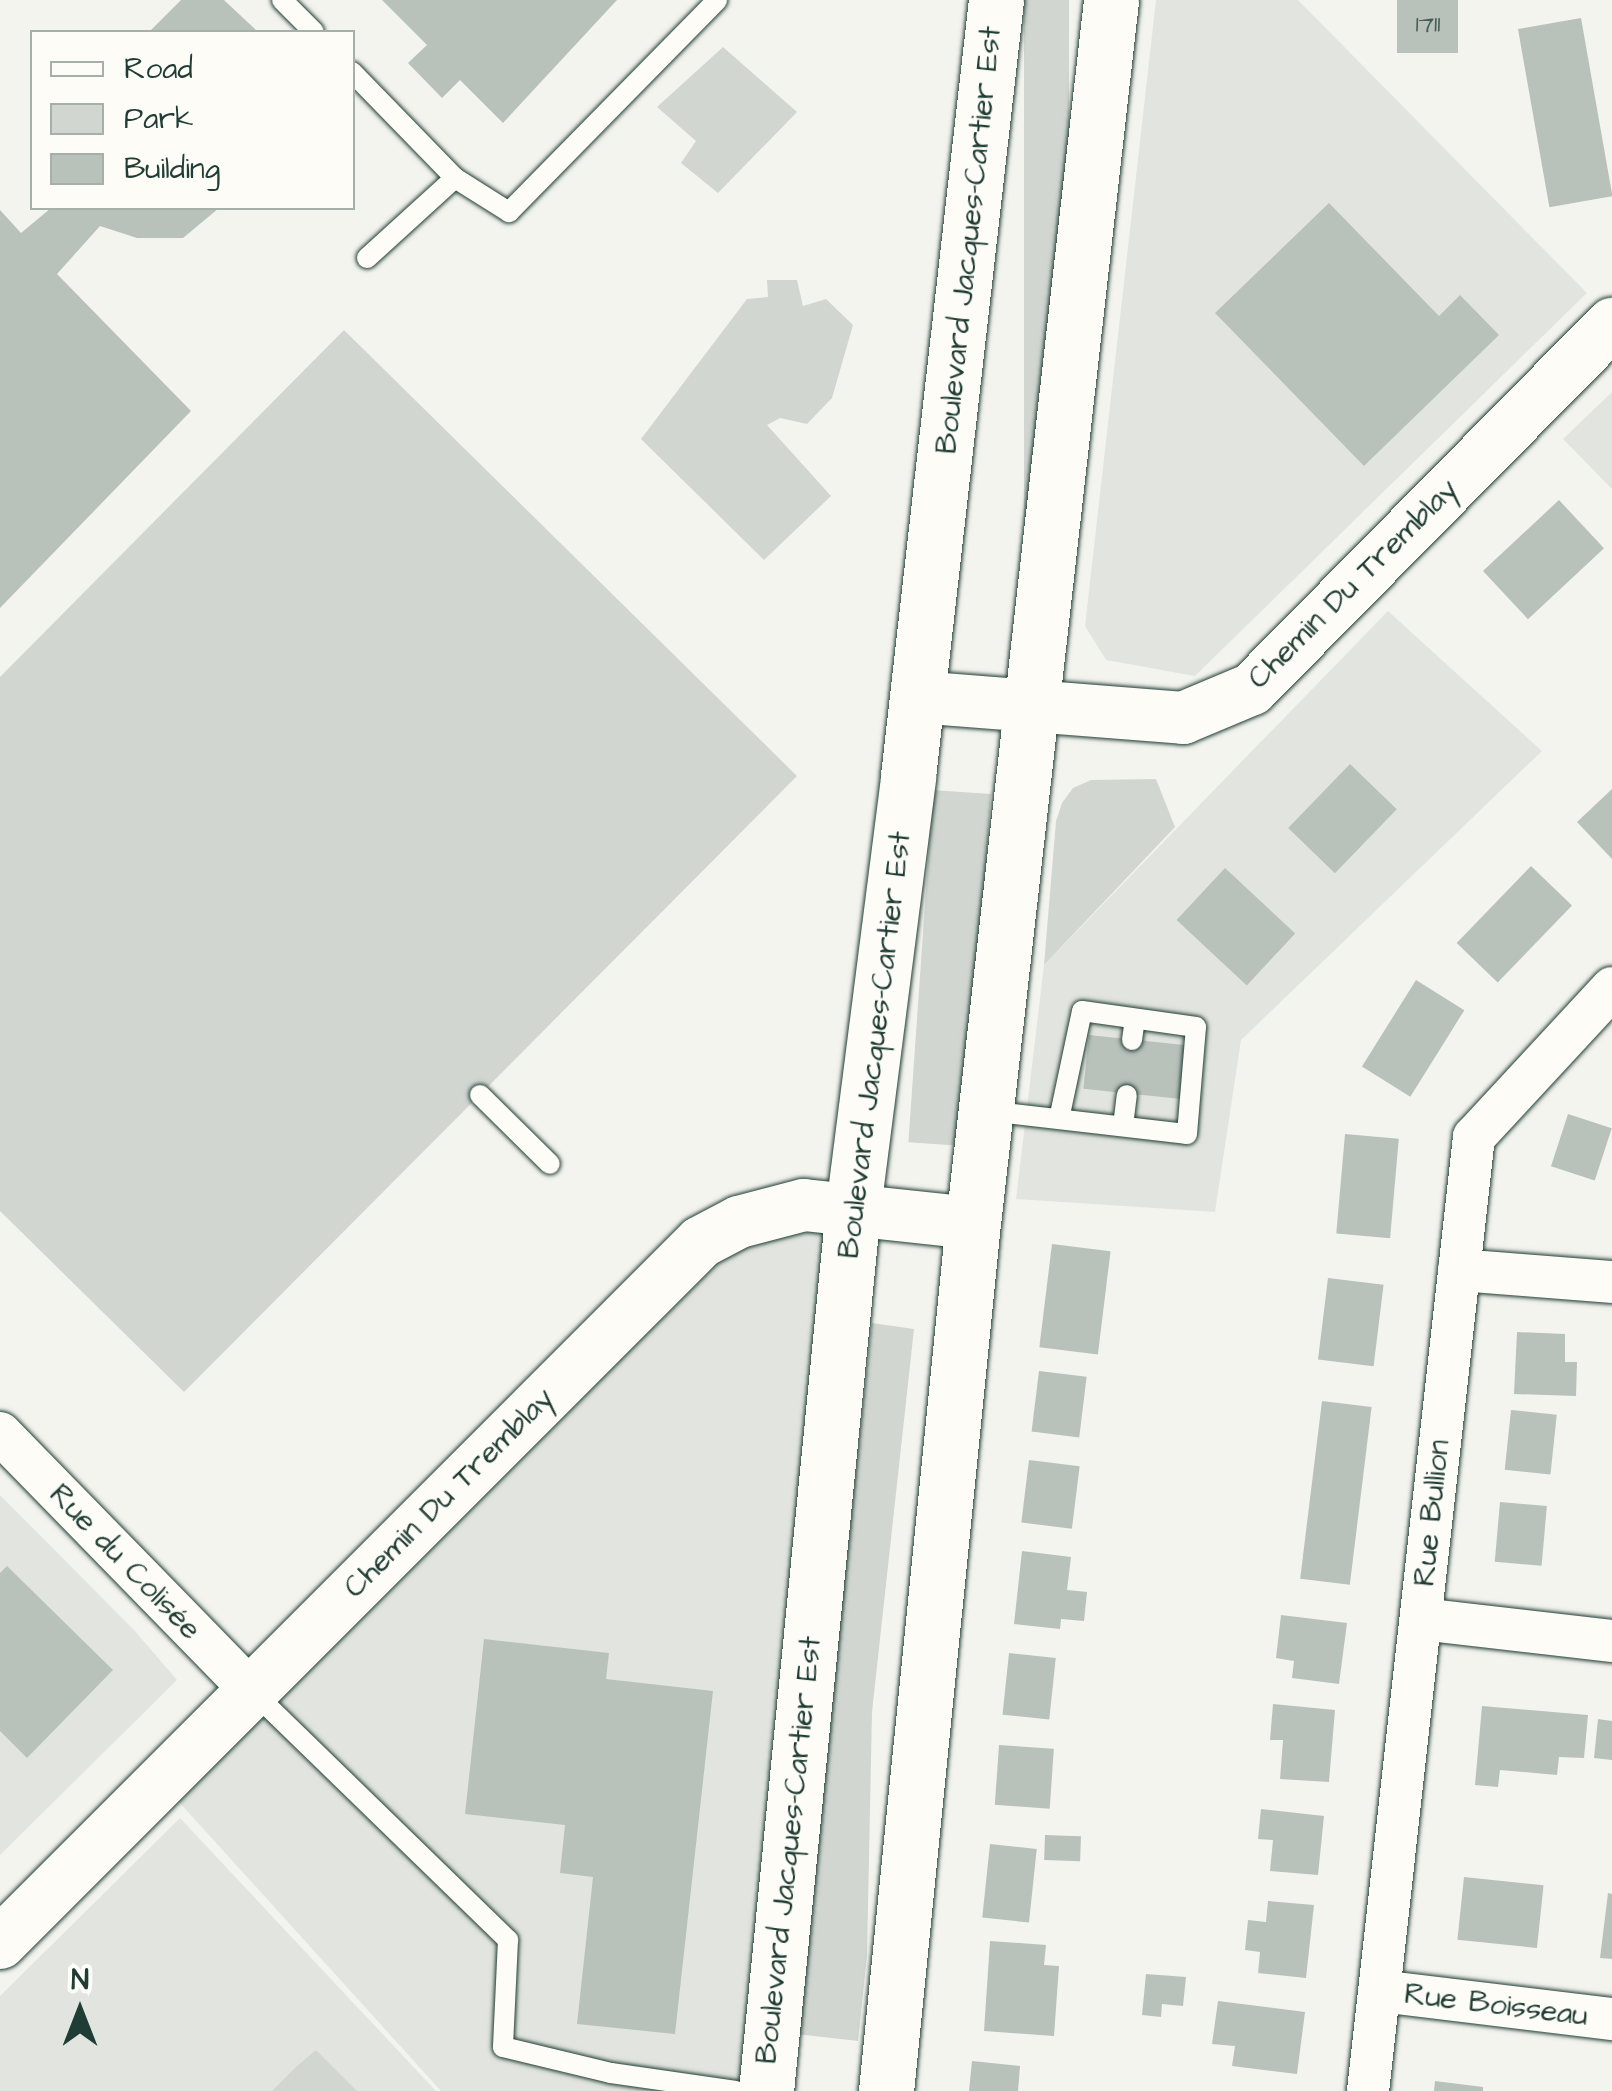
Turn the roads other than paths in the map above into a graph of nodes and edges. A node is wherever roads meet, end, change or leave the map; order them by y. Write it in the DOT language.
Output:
graph roads {
  1 [pos="282,0"];
  2 [pos="717,0"];
  3 [pos="996,0"];
  4 [pos="1110,0"];
  5 [pos="312,30"];
  6 [pos="355,75"];
  7 [pos="454,178"];
  8 [pos="367,258"];
  9 [pos="1612,324"];
  10 [pos="918,696"];
  11 [pos="1032,705"];
  12 [pos="1612,988"];
  13 [pos="1126,1095"];
  14 [pos="480,1096"];
  15 [pos="986,1110"];
  16 [pos="1059,1119"];
  17 [pos="1123,1126"];
  18 [pos="550,1164"];
  19 [pos="854,1208"];
  20 [pos="973,1223"];
  21 [pos="1459,1270"];
  22 [pos="1612,1282"];
  23 [pos="0,1433"];
  24 [pos="1421,1619"];
  25 [pos="1612,1641"];
  26 [pos="252,1691"];
  27 [pos="0,1943"];
  28 [pos="1380,1991"];
  29 [pos="1612,2019"];
  30 [pos="736,2091"];
  31 [pos="766,2091"];
  32 [pos="886,2091"];
  33 [pos="1368,2091"];
  1 -- 5 [label="lane"];
  2 -- 7 [label="lane"];
  3 -- 10 [label="main road, Boulevard Jacques-Cartier Est"];
  4 -- 11 [label="main road"];
  6 -- 7 [label="lane"];
  7 -- 8 [label="lane"];
  9 -- 11 [label="street, Chemin Du Tremblay"];
  10 -- 11 [label="street, Chemin Du Tremblay"];
  10 -- 19 [label="main road, Boulevard Jacques-Cartier Est"];
  11 -- 15 [label="main road"];
  12 -- 21 [label="street, Rue Bullion"];
  13 -- 17 [label="lane"];
  14 -- 18 [label="lane"];
  15 -- 16 [label="lane"];
  15 -- 20 [label="main road"];
  16 -- 17 [label="lane"];
  16 -- 17 [label="lane"];
  19 -- 20 [label="street, Chemin Du Tremblay"];
  19 -- 26 [label="street, Chemin Du Tremblay"];
  19 -- 31 [label="main road, Boulevard Jacques-Cartier Est"];
  20 -- 32 [label="main road"];
  21 -- 22 [label="street"];
  21 -- 24 [label="street, Rue Bullion"];
  23 -- 26 [label="street, Rue du Colisée"];
  24 -- 25 [label="street"];
  24 -- 28 [label="street, Rue Bullion"];
  26 -- 27 [label="street, Chemin Du Tremblay"];
  26 -- 30 [label="lane"];
  28 -- 29 [label="street, Rue Boisseau"];
  28 -- 33 [label="street, Rue Bullion"];
}
